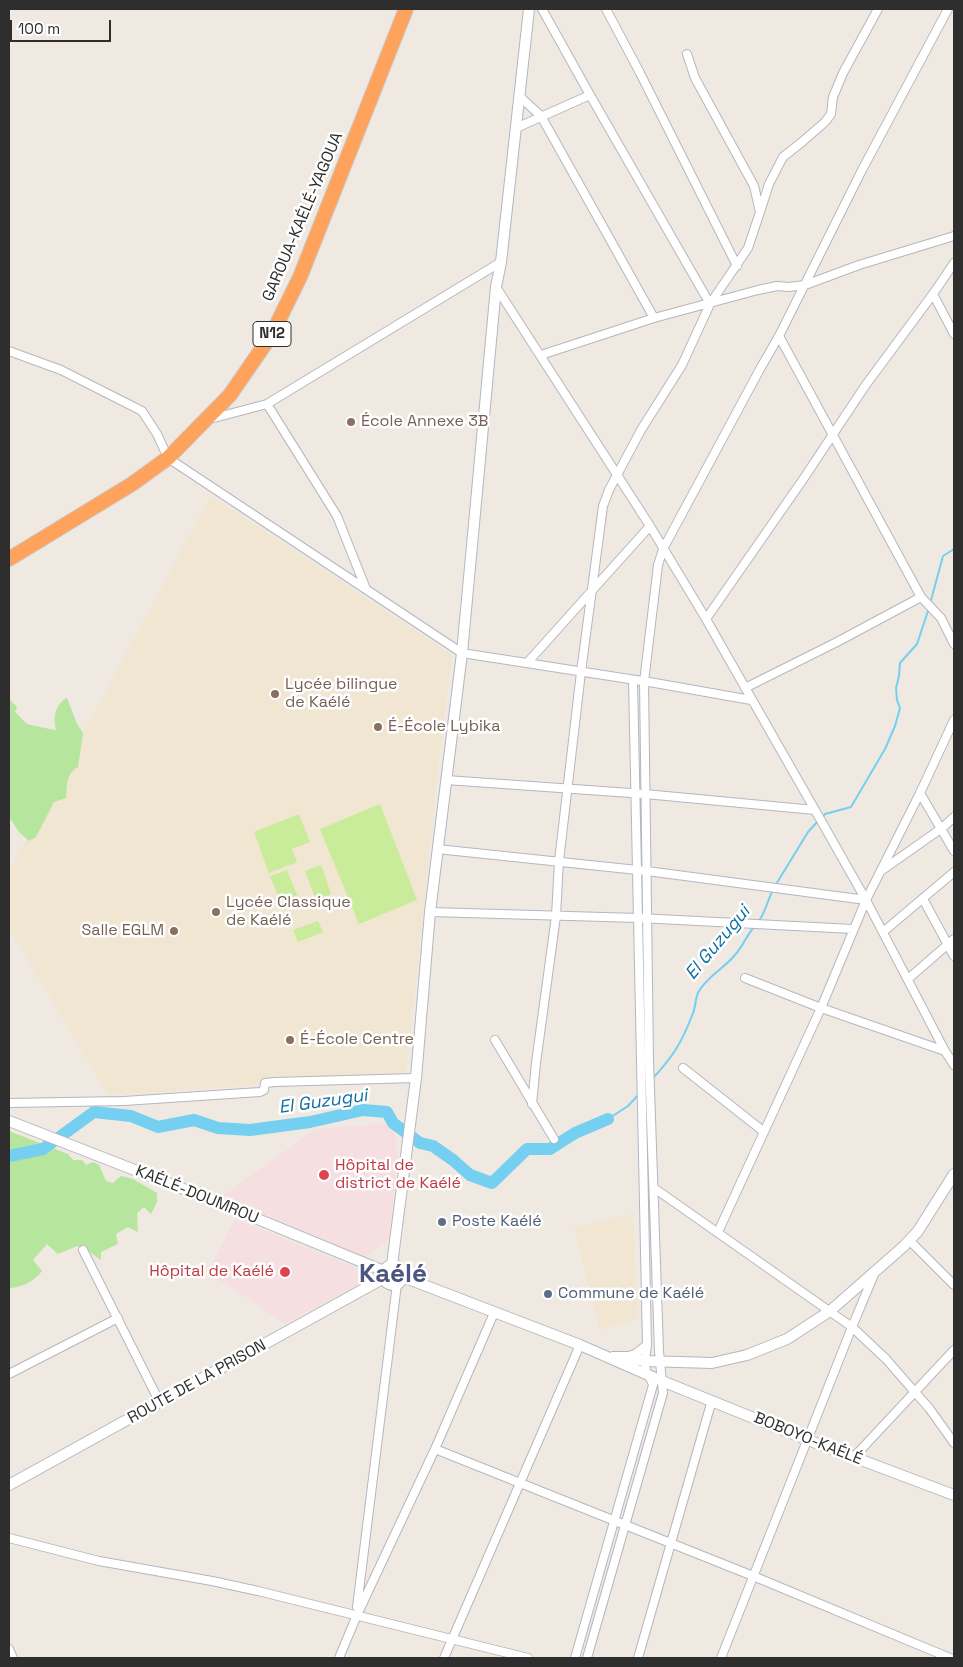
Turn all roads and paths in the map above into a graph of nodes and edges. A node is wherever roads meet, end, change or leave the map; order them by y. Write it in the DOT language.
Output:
graph roads {
  1 [pos="406,9"];
  2 [pos="529,9"];
  3 [pos="542,9"];
  4 [pos="606,9"];
  5 [pos="878,9"];
  6 [pos="948,9"];
  7 [pos="687,54"];
  8 [pos="590,95"];
  9 [pos="519,96"];
  10 [pos="541,116"];
  11 [pos="516,128"];
  12 [pos="760,212"];
  13 [pos="954,236"];
  14 [pos="501,262"];
  15 [pos="954,263"];
  16 [pos="737,266"];
  17 [pos="805,285"];
  18 [pos="496,287"];
  19 [pos="933,294"];
  20 [pos="710,304"];
  21 [pos="654,318"];
  22 [pos="954,334"];
  23 [pos="779,336"];
  24 [pos="9,351"];
  25 [pos="541,355"];
  26 [pos="267,404"];
  27 [pos="207,419"];
  28 [pos="833,433"];
  29 [pos="168,458"];
  30 [pos="618,475"];
  31 [pos="650,526"];
  32 [pos="663,549"];
  33 [pos="9,558"];
  34 [pos="366,590"];
  35 [pos="592,592"];
  36 [pos="922,597"];
  37 [pos="706,619"];
  38 [pos="954,644"];
  39 [pos="462,653"];
  40 [pos="527,663"];
  41 [pos="581,672"];
  42 [pos="634,680"];
  43 [pos="644,682"];
  44 [pos="745,688"];
  45 [pos="752,700"];
  46 [pos="954,720"];
  47 [pos="446,780"];
  48 [pos="568,788"];
  49 [pos="920,793"];
  50 [pos="636,794"];
  51 [pos="644,794"];
  52 [pos="815,810"];
  53 [pos="954,817"];
  54 [pos="942,828"];
  55 [pos="438,849"];
  56 [pos="954,850"];
  57 [pos="560,861"];
  58 [pos="637,870"];
  59 [pos="647,871"];
  60 [pos="879,872"];
  61 [pos="954,872"];
  62 [pos="923,899"];
  63 [pos="866,900"];
  64 [pos="430,912"];
  65 [pos="556,916"];
  66 [pos="639,918"];
  67 [pos="648,919"];
  68 [pos="853,929"];
  69 [pos="883,932"];
  70 [pos="954,938"];
  71 [pos="947,944"];
  72 [pos="954,956"];
  73 [pos="745,978"];
  74 [pos="908,979"];
  75 [pos="821,1008"];
  76 [pos="494,1040"];
  77 [pos="945,1051"];
  78 [pos="954,1065"];
  79 [pos="683,1068"];
  80 [pos="416,1078"];
  81 [pos="9,1103"];
  82 [pos="532,1104"];
  83 [pos="9,1121"];
  84 [pos="763,1131"];
  85 [pos="554,1139"];
  86 [pos="954,1174"];
  87 [pos="654,1188"];
  88 [pos="718,1232"];
  89 [pos="909,1240"];
  90 [pos="83,1250"];
  91 [pos="387,1271"];
  92 [pos="875,1272"];
  93 [pos="400,1281"];
  94 [pos="954,1285"];
  95 [pos="830,1311"];
  96 [pos="494,1313"];
  97 [pos="118,1318"];
  98 [pos="852,1327"];
  99 [pos="647,1344"];
  100 [pos="580,1345"];
  101 [pos="954,1350"];
  102 [pos="608,1357"];
  103 [pos="625,1357"];
  104 [pos="645,1361"];
  105 [pos="660,1362"];
  106 [pos="9,1374"];
  107 [pos="648,1374"];
  108 [pos="662,1381"];
  109 [pos="915,1392"];
  110 [pos="712,1400"];
  111 [pos="160,1402"];
  112 [pos="808,1440"];
  113 [pos="954,1443"];
  114 [pos="435,1449"];
  115 [pos="854,1457"];
  116 [pos="520,1483"];
  117 [pos="9,1485"];
  118 [pos="954,1496"];
  119 [pos="614,1521"];
  120 [pos="625,1526"];
  121 [pos="9,1538"];
  122 [pos="671,1544"];
  123 [pos="753,1576"];
  124 [pos="356,1615"];
  125 [pos="452,1640"];
  126 [pos="9,1649"];
  127 [pos="13,1658"];
  128 [pos="339,1658"];
  129 [pos="444,1658"];
  130 [pos="528,1658"];
  131 [pos="575,1658"];
  132 [pos="587,1658"];
  133 [pos="638,1658"];
  134 [pos="721,1658"];
  135 [pos="950,1658"];
  1 -- 27 [label="highway, GAROUA-KAÉLÉ-YAGOUA / N12"];
  2 -- 9 [label="main road"];
  3 -- 8 [label="street"];
  4 -- 16 [label="street"];
  5 -- 12 [label="street"];
  6 -- 17 [label="street"];
  7 -- 12 [label="street"];
  8 -- 10 [label="street"];
  8 -- 20 [label="street"];
  9 -- 10 [label="street"];
  9 -- 11 [label="main road"];
  10 -- 11 [label="street"];
  10 -- 21 [label="street"];
  11 -- 14 [label="main road"];
  12 -- 16 [label="street"];
  13 -- 17 [label="street"];
  14 -- 18 [label="main road"];
  14 -- 26 [label="street"];
  15 -- 19 [label="street"];
  16 -- 20 [label="street"];
  17 -- 20 [label="street"];
  17 -- 23 [label="street"];
  18 -- 25 [label="street"];
  18 -- 39 [label="main road"];
  19 -- 22 [label="street"];
  19 -- 28 [label="street"];
  20 -- 21 [label="street"];
  20 -- 30 [label="street"];
  21 -- 25 [label="street"];
  23 -- 28 [label="street"];
  23 -- 32 [label="street"];
  24 -- 29 [label="street"];
  25 -- 30 [label="street"];
  26 -- 27 [label="street"];
  26 -- 34 [label="street"];
  27 -- 29 [label="highway, GAROUA-KAÉLÉ-YAGOUA / N12"];
  28 -- 36 [label="street"];
  28 -- 37 [label="street"];
  29 -- 33 [label="highway, GAROUA-KAÉLÉ-YAGOUA / N12"];
  29 -- 34 [label="street"];
  30 -- 31 [label="street"];
  30 -- 35 [label="street"];
  31 -- 32 [label="street"];
  31 -- 35 [label="street"];
  32 -- 37 [label="street"];
  32 -- 43 [label="street"];
  34 -- 39 [label="street"];
  35 -- 40 [label="street"];
  35 -- 41 [label="street"];
  36 -- 38 [label="street"];
  36 -- 44 [label="street"];
  37 -- 44 [label="street"];
  39 -- 40 [label="street"];
  39 -- 47 [label="main road"];
  40 -- 41 [label="street"];
  41 -- 42 [label="street"];
  41 -- 48 [label="street"];
  42 -- 43 [label="street"];
  42 -- 50 [label="street"];
  43 -- 45 [label="street"];
  43 -- 51 [label="street"];
  44 -- 45 [label="street"];
  45 -- 52 [label="street"];
  46 -- 49 [label="street"];
  47 -- 48 [label="street"];
  47 -- 55 [label="main road"];
  48 -- 50 [label="street"];
  48 -- 57 [label="street"];
  49 -- 54 [label="street"];
  49 -- 60 [label="street"];
  50 -- 51 [label="street"];
  50 -- 58 [label="street"];
  51 -- 52 [label="street"];
  51 -- 59 [label="street"];
  52 -- 63 [label="street"];
  53 -- 54 [label="street"];
  54 -- 56 [label="street"];
  54 -- 60 [label="street"];
  55 -- 57 [label="street"];
  55 -- 64 [label="main road"];
  57 -- 58 [label="street"];
  57 -- 65 [label="street"];
  58 -- 59 [label="street"];
  58 -- 66 [label="street"];
  59 -- 63 [label="street"];
  59 -- 67 [label="street"];
  60 -- 63 [label="street"];
  61 -- 62 [label="street"];
  62 -- 69 [label="street"];
  62 -- 71 [label="street"];
  63 -- 68 [label="street"];
  63 -- 69 [label="street"];
  64 -- 65 [label="street"];
  64 -- 80 [label="main road"];
  65 -- 66 [label="street"];
  65 -- 82 [label="street"];
  66 -- 67 [label="street"];
  66 -- 99 [label="street"];
  67 -- 68 [label="street"];
  67 -- 87 [label="street"];
  68 -- 75 [label="street"];
  69 -- 74 [label="street"];
  70 -- 71 [label="street"];
  71 -- 72 [label="street"];
  71 -- 74 [label="street"];
  73 -- 75 [label="street"];
  74 -- 77 [label="street"];
  75 -- 77 [label="street"];
  75 -- 84 [label="street"];
  76 -- 82 [label="street"];
  77 -- 78 [label="street"];
  79 -- 84 [label="street"];
  80 -- 81 [label="street"];
  80 -- 91 [label="main road"];
  82 -- 85 [label="street"];
  83 -- 91 [label="main road, KAÉLÉ-DOUMROU"];
  84 -- 88 [label="street"];
  86 -- 89 [label="main road"];
  87 -- 88 [label="street"];
  87 -- 105 [label="street"];
  88 -- 95 [label="street"];
  89 -- 92 [label="main road"];
  89 -- 94 [label="street"];
  90 -- 97 [label="street"];
  91 -- 93 [label="main road, KAÉLÉ-DOUMROU"];
  91 -- 93 [label="main road"];
  91 -- 111 [label="main road, ROUTE DE LA PRISON"];
  92 -- 95 [label="main road"];
  92 -- 98 [label="street"];
  93 -- 96 [label="main road"];
  93 -- 124 [label="street"];
  95 -- 98 [label="street"];
  95 -- 105 [label="main road"];
  96 -- 100 [label="main road"];
  96 -- 114 [label="street"];
  97 -- 106 [label="street"];
  97 -- 111 [label="street"];
  98 -- 109 [label="street"];
  98 -- 112 [label="street"];
  99 -- 103 [label="street"];
  99 -- 104 [label="street"];
  100 -- 102 [label="main road"];
  100 -- 116 [label="street"];
  101 -- 109 [label="street"];
  102 -- 103 [label="main road"];
  102 -- 107 [label="main road"];
  103 -- 104 [label="main road"];
  104 -- 105 [label="main road"];
  104 -- 107 [label="street"];
  105 -- 108 [label="street"];
  107 -- 108 [label="main road, BOBOYO-KAÉLÉ"];
  107 -- 119 [label="street"];
  108 -- 110 [label="main road, BOBOYO-KAÉLÉ"];
  108 -- 120 [label="street"];
  109 -- 113 [label="street"];
  109 -- 115 [label="street"];
  110 -- 112 [label="main road, BOBOYO-KAÉLÉ"];
  110 -- 122 [label="street"];
  111 -- 117 [label="main road, ROUTE DE LA PRISON"];
  112 -- 115 [label="main road, BOBOYO-KAÉLÉ"];
  112 -- 123 [label="street"];
  114 -- 116 [label="street"];
  114 -- 124 [label="street"];
  115 -- 118 [label="main road, BOBOYO-KAÉLÉ"];
  116 -- 119 [label="street"];
  116 -- 125 [label="street"];
  119 -- 120 [label="street"];
  119 -- 131 [label="street"];
  120 -- 122 [label="street"];
  120 -- 132 [label="street"];
  121 -- 124 [label="street"];
  122 -- 123 [label="street"];
  122 -- 133 [label="street"];
  123 -- 134 [label="street"];
  123 -- 135 [label="street"];
  124 -- 125 [label="street"];
  124 -- 128 [label="street"];
  125 -- 129 [label="street"];
  125 -- 130 [label="street"];
  126 -- 127 [label="street"];
}
